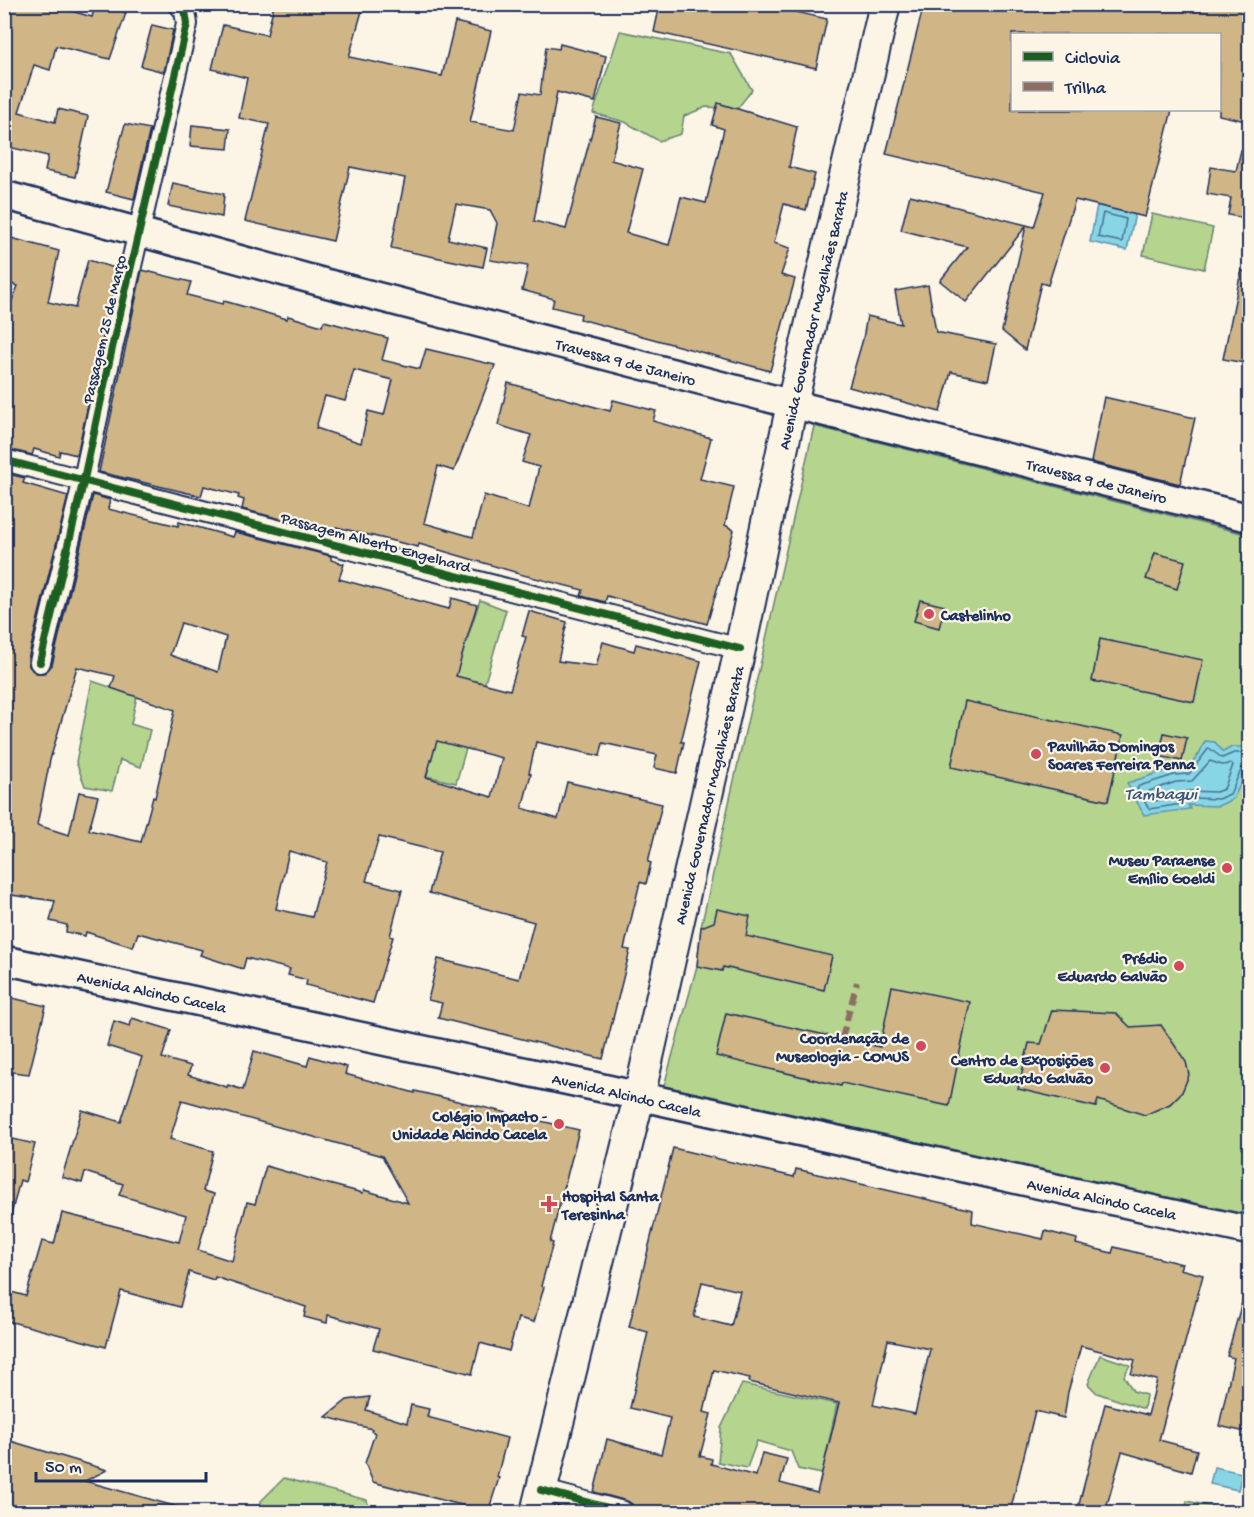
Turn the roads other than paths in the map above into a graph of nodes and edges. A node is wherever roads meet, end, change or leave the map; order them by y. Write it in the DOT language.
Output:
graph roads {
  1 [pos="179,4"];
  2 [pos="885,4"];
  3 [pos="4,195"];
  4 [pos="138,231"];
  5 [pos="792,404"];
  6 [pos="4,460"];
  7 [pos="84,479"];
  8 [pos="1250,518"];
  9 [pos="740,649"];
  10 [pos="40,662"];
  11 [pos="4,960"];
  12 [pos="639,1097"];
  13 [pos="1250,1231"];
  14 [pos="538,1501"];
  15 [pos="623,1512"];
  1 -- 4 [label="street, Passagem 25 de Março"];
  2 -- 5 [label="main road, Avenida Governador Magalhães Barata"];
  3 -- 4 [label="main road, Travessa 9 de Janeiro"];
  4 -- 5 [label="main road, Travessa 9 de Janeiro"];
  4 -- 7 [label="street, Passagem 25 de Março"];
  5 -- 8 [label="main road, Travessa 9 de Janeiro"];
  5 -- 9 [label="main road, Avenida Governador Magalhães Barata"];
  6 -- 7 [label="street, Passagem Alberto Engelhard"];
  7 -- 9 [label="street, Passagem Alberto Engelhard"];
  7 -- 10 [label="street, Passagem 25 de Março"];
  9 -- 12 [label="main road, Avenida Governador Magalhães Barata"];
  11 -- 12 [label="main road, Avenida Alcindo Cacela"];
  12 -- 13 [label="main road, Avenida Alcindo Cacela"];
  12 -- 14 [label="main road, Avenida Governador Magalhães Barata"];
  14 -- 15 [label="street"];
}
